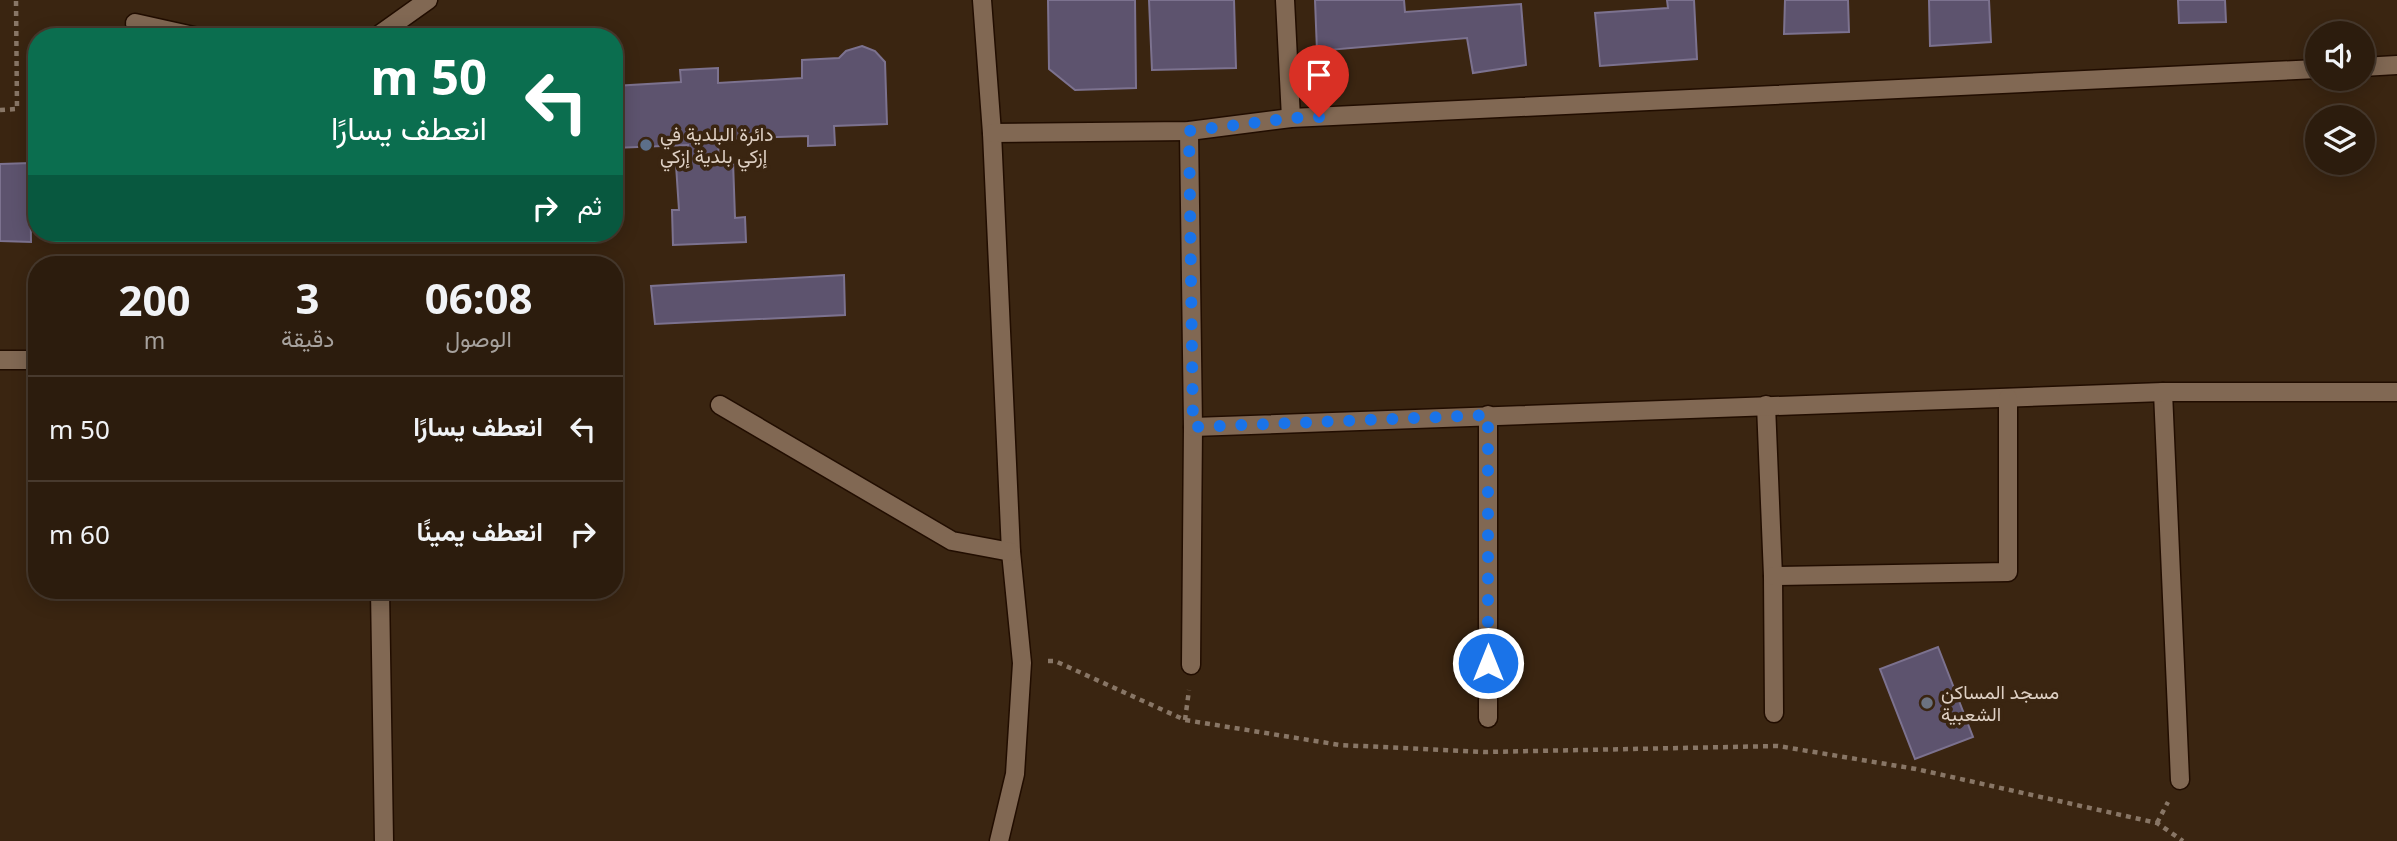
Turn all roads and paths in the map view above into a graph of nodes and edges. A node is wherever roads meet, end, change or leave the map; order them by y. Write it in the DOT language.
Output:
graph roads {
  1 [pos="16,0"];
  2 [pos="429,0"];
  3 [pos="982,0"];
  4 [pos="1285,0"];
  5 [pos="135,23"];
  6 [pos="158,28"];
  7 [pos="389,28"];
  8 [pos="2397,65"];
  9 [pos="2375,66"];
  10 [pos="2305,70"];
  11 [pos="0,110"];
  12 [pos="1291,118"];
  13 [pos="1189,131"];
  14 [pos="992,133"];
  15 [pos="0,360"];
  16 [pos="28,360"];
  17 [pos="2163,392"];
  18 [pos="2397,392"];
  19 [pos="2008,398"];
  20 [pos="720,405"];
  21 [pos="1766,405"];
  22 [pos="1488,415"];
  23 [pos="1193,427"];
  24 [pos="1011,552"];
  25 [pos="1773,576"];
  26 [pos="380,599"];
  27 [pos="1022,663"];
  28 [pos="1191,665"];
  29 [pos="1774,713"];
  30 [pos="1488,718"];
  31 [pos="2180,780"];
  32 [pos="383,841"];
  33 [pos="999,841"];
  34 [pos="2183,841"];
  1 -- 11 [label="path"];
  2 -- 7 [label="street"];
  3 -- 14 [label="street"];
  4 -- 12 [label="street"];
  5 -- 6 [label="street"];
  8 -- 9 [label="street"];
  10 -- 12 [label="street"];
  12 -- 13 [label="street"];
  13 -- 14 [label="street"];
  13 -- 23 [label="street"];
  14 -- 24 [label="street"];
  15 -- 16 [label="street"];
  17 -- 18 [label="street"];
  17 -- 19 [label="street"];
  17 -- 31 [label="street"];
  19 -- 21 [label="street"];
  19 -- 25 [label="street"];
  20 -- 24 [label="street"];
  21 -- 22 [label="street"];
  21 -- 25 [label="street"];
  22 -- 23 [label="street"];
  22 -- 30 [label="street"];
  23 -- 28 [label="street"];
  24 -- 27 [label="street"];
  25 -- 29 [label="street"];
  26 -- 32 [label="street"];
  27 -- 33 [label="street"];
  27 -- 34 [label="path"];
}
